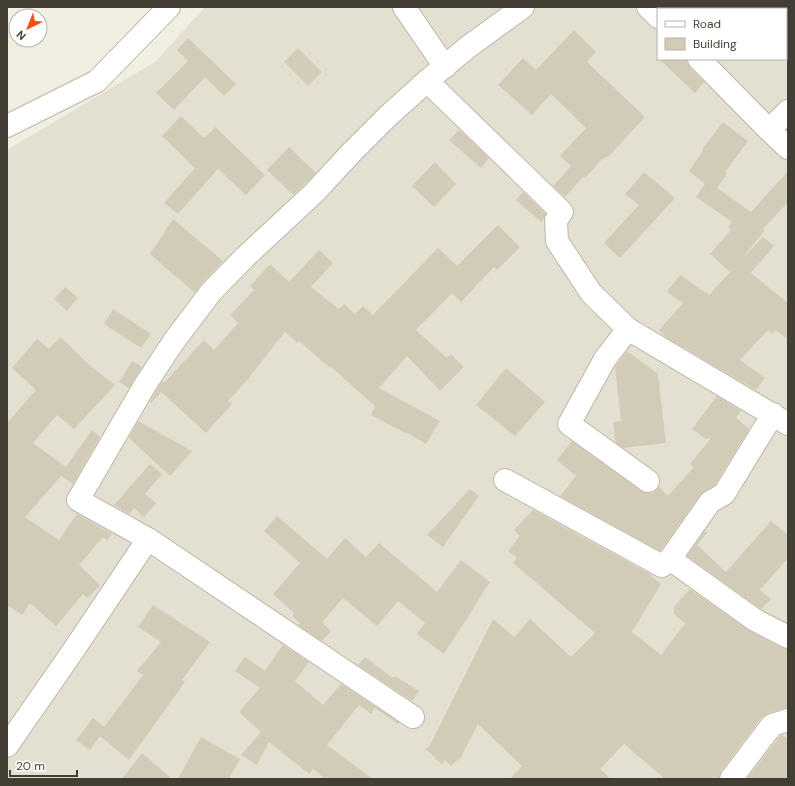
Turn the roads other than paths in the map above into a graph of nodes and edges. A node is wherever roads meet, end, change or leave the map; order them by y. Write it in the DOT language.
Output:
graph roads {
  1 [pos="169,7"];
  2 [pos="404,7"];
  3 [pos="523,7"];
  4 [pos="648,7"];
  5 [pos="657,16"];
  6 [pos="700,60"];
  7 [pos="445,66"];
  8 [pos="427,81"];
  9 [pos="788,111"];
  10 [pos="7,126"];
  11 [pos="769,130"];
  12 [pos="788,148"];
  13 [pos="628,329"];
  14 [pos="780,419"];
  15 [pos="506,480"];
  16 [pos="648,481"];
  17 [pos="148,539"];
  18 [pos="670,559"];
  19 [pos="788,637"];
  20 [pos="413,717"];
  21 [pos="788,720"];
  22 [pos="7,746"];
  23 [pos="731,779"];
  1 -- 10 [label="street"];
  2 -- 7 [label="street"];
  3 -- 7 [label="street"];
  4 -- 5 [label="street"];
  6 -- 11 [label="street"];
  7 -- 8 [label="street"];
  8 -- 13 [label="street"];
  8 -- 17 [label="street"];
  9 -- 11 [label="street"];
  11 -- 12 [label="street"];
  13 -- 14 [label="street"];
  13 -- 16 [label="street"];
  14 -- 18 [label="street"];
  15 -- 18 [label="street"];
  17 -- 20 [label="street"];
  17 -- 22 [label="street"];
  18 -- 19 [label="street"];
  21 -- 23 [label="street"];
}
